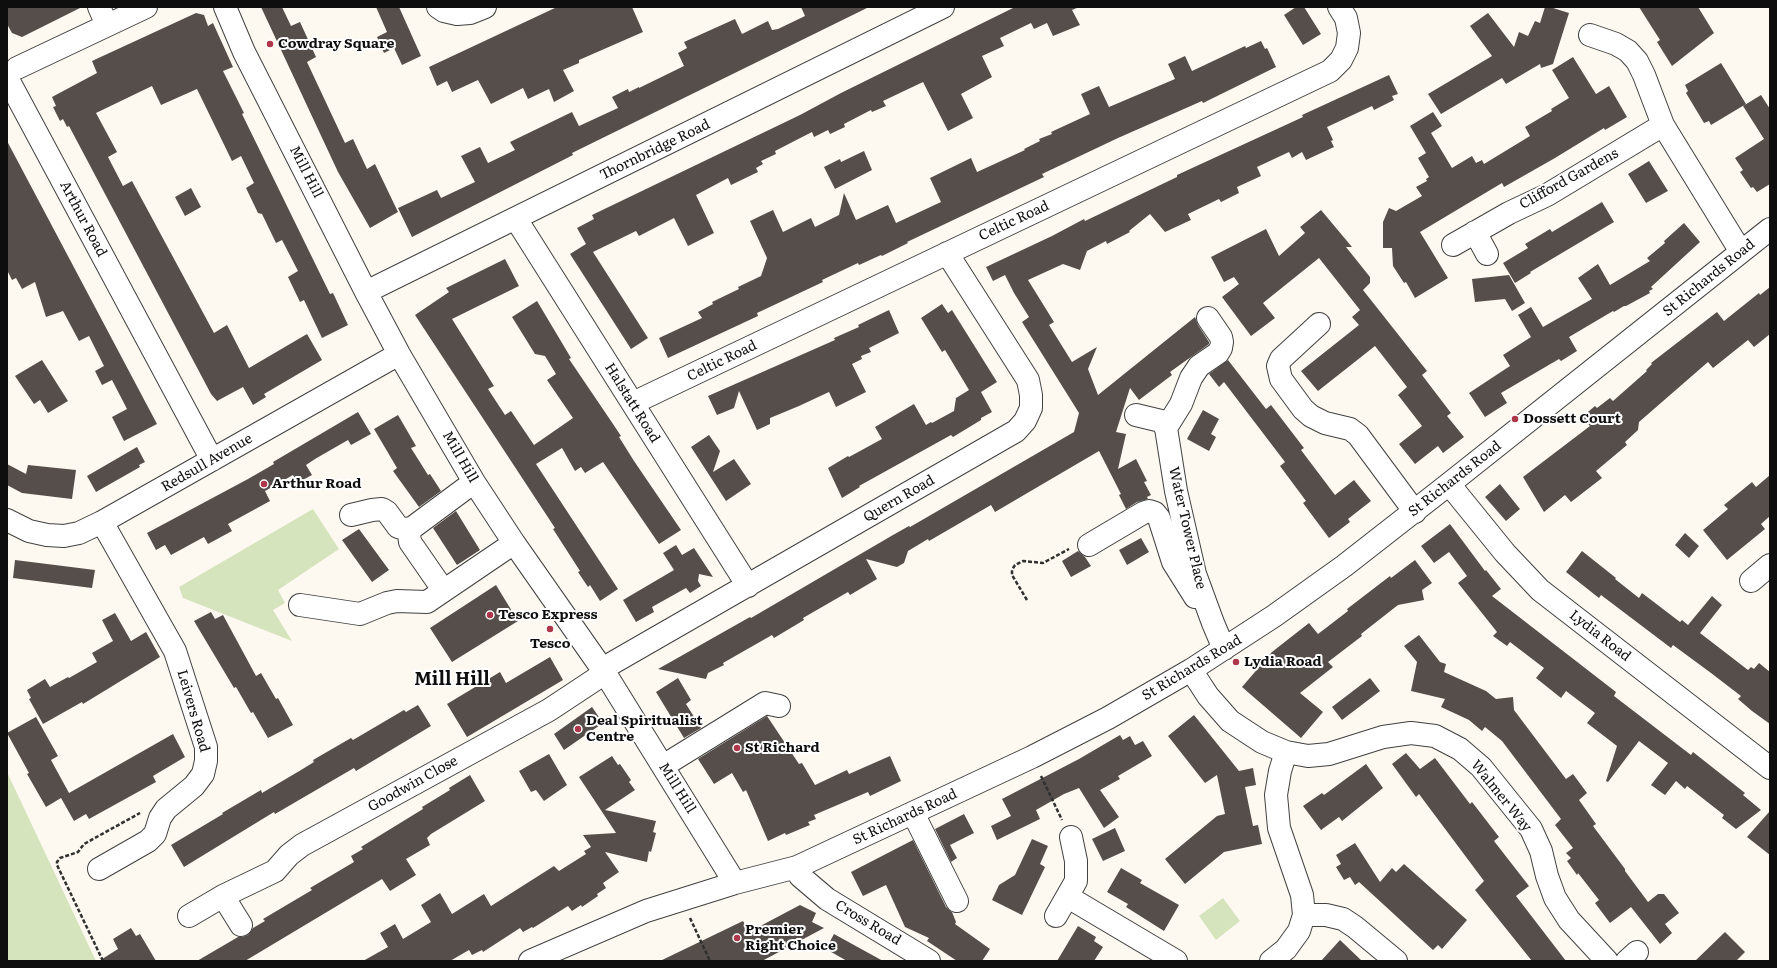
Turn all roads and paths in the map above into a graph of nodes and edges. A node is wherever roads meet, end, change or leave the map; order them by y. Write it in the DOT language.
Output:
graph roads {
  1 [pos="146,7"];
  2 [pos="225,7"];
  3 [pos="438,7"];
  4 [pos="485,7"];
  5 [pos="942,7"];
  6 [pos="1339,7"];
  7 [pos="103,16"];
  8 [pos="1590,35"];
  9 [pos="10,75"];
  10 [pos="1663,125"];
  11 [pos="516,219"];
  12 [pos="1770,228"];
  13 [pos="1475,232"];
  14 [pos="1453,246"];
  15 [pos="1741,252"];
  16 [pos="946,253"];
  17 [pos="1487,254"];
  18 [pos="366,292"];
  19 [pos="1208,318"];
  20 [pos="1319,324"];
  21 [pos="399,354"];
  22 [pos="633,404"];
  23 [pos="1136,415"];
  24 [pos="1166,428"];
  25 [pos="212,460"];
  26 [pos="474,482"];
  27 [pos="1449,484"];
  28 [pos="1415,512"];
  29 [pos="351,515"];
  30 [pos="7,520"];
  31 [pos="102,522"];
  32 [pos="412,528"];
  33 [pos="514,543"];
  34 [pos="1089,545"];
  35 [pos="1770,566"];
  36 [pos="437,581"];
  37 [pos="1751,581"];
  38 [pos="748,586"];
  39 [pos="1027,600"];
  40 [pos="300,605"];
  41 [pos="1213,623"];
  42 [pos="1224,649"];
  43 [pos="1191,670"];
  44 [pos="604,671"];
  45 [pos="779,706"];
  46 [pos="1286,752"];
  47 [pos="1032,757"];
  48 [pos="663,766"];
  49 [pos="1770,768"];
  50 [pos="913,813"];
  51 [pos="1071,837"];
  52 [pos="805,863"];
  53 [pos="100,869"];
  54 [pos="735,883"];
  55 [pos="224,896"];
  56 [pos="1068,897"];
  57 [pos="682,899"];
  58 [pos="956,901"];
  59 [pos="1304,915"];
  60 [pos="189,916"];
  61 [pos="1056,916"];
  62 [pos="241,925"];
  63 [pos="1596,957"];
  64 [pos="1389,959"];
  65 [pos="530,961"];
  66 [pos="710,961"];
  67 [pos="929,961"];
  68 [pos="1176,961"];
  69 [pos="1271,961"];
  1 -- 7 [label="street"];
  2 -- 18 [label="street, Mill Hill"];
  3 -- 4 [label="street"];
  5 -- 11 [label="street, Thornbridge Road"];
  6 -- 16 [label="street, Celtic Road"];
  7 -- 9 [label="street"];
  8 -- 10 [label="street"];
  9 -- 25 [label="street, Arthur Road"];
  10 -- 13 [label="street, Clifford Gardens"];
  10 -- 15 [label="street"];
  11 -- 18 [label="street, Thornbridge Road"];
  11 -- 22 [label="street, Halstatt Road"];
  12 -- 15 [label="street, St Richards Road"];
  13 -- 14 [label="street, Clifford Gardens"];
  13 -- 17 [label="street"];
  15 -- 27 [label="street, St Richards Road"];
  16 -- 22 [label="street, Celtic Road"];
  16 -- 38 [label="street, Quern Road"];
  18 -- 21 [label="street, Mill Hill"];
  19 -- 24 [label="street"];
  20 -- 28 [label="street"];
  21 -- 25 [label="street, Redsull Avenue"];
  21 -- 26 [label="street, Mill Hill"];
  22 -- 38 [label="street, Halstatt Road"];
  23 -- 24 [label="street"];
  24 -- 41 [label="street, Water Tower Place"];
  25 -- 31 [label="street, Redsull Avenue"];
  26 -- 32 [label="street"];
  26 -- 33 [label="street, Mill Hill"];
  27 -- 28 [label="street, St Richards Road"];
  27 -- 49 [label="street, Lydia Road"];
  28 -- 42 [label="street, St Richards Road"];
  29 -- 32 [label="street"];
  30 -- 31 [label="street, Redsull Avenue"];
  31 -- 53 [label="street, Leivers Road"];
  32 -- 36 [label="street"];
  33 -- 40 [label="street"];
  33 -- 44 [label="street, Mill Hill"];
  34 -- 39 [label="path"];
  34 -- 41 [label="street"];
  35 -- 37 [label="street"];
  38 -- 44 [label="street, Quern Road"];
  41 -- 42 [label="street, Water Tower Place"];
  42 -- 43 [label="street, St Richards Road"];
  43 -- 46 [label="street, Walmer Way"];
  43 -- 47 [label="street, St Richards Road"];
  44 -- 48 [label="street, Mill Hill"];
  44 -- 55 [label="street, Goodwin Close"];
  45 -- 48 [label="street"];
  46 -- 59 [label="street"];
  46 -- 63 [label="street, Walmer Way"];
  47 -- 50 [label="street, St Richards Road"];
  47 -- 51 [label="path"];
  48 -- 54 [label="street, Mill Hill"];
  50 -- 52 [label="street, St Richards Road"];
  50 -- 58 [label="street"];
  51 -- 56 [label="street"];
  52 -- 54 [label="street, St Richards Road"];
  52 -- 67 [label="street, Cross Road"];
  54 -- 57 [label="street, St Richards Road"];
  55 -- 60 [label="street, Goodwin Close"];
  55 -- 62 [label="street"];
  56 -- 61 [label="street"];
  56 -- 68 [label="street"];
  57 -- 65 [label="street, St Richards Road"];
  57 -- 66 [label="path"];
  59 -- 64 [label="street"];
  59 -- 69 [label="street"];
}
